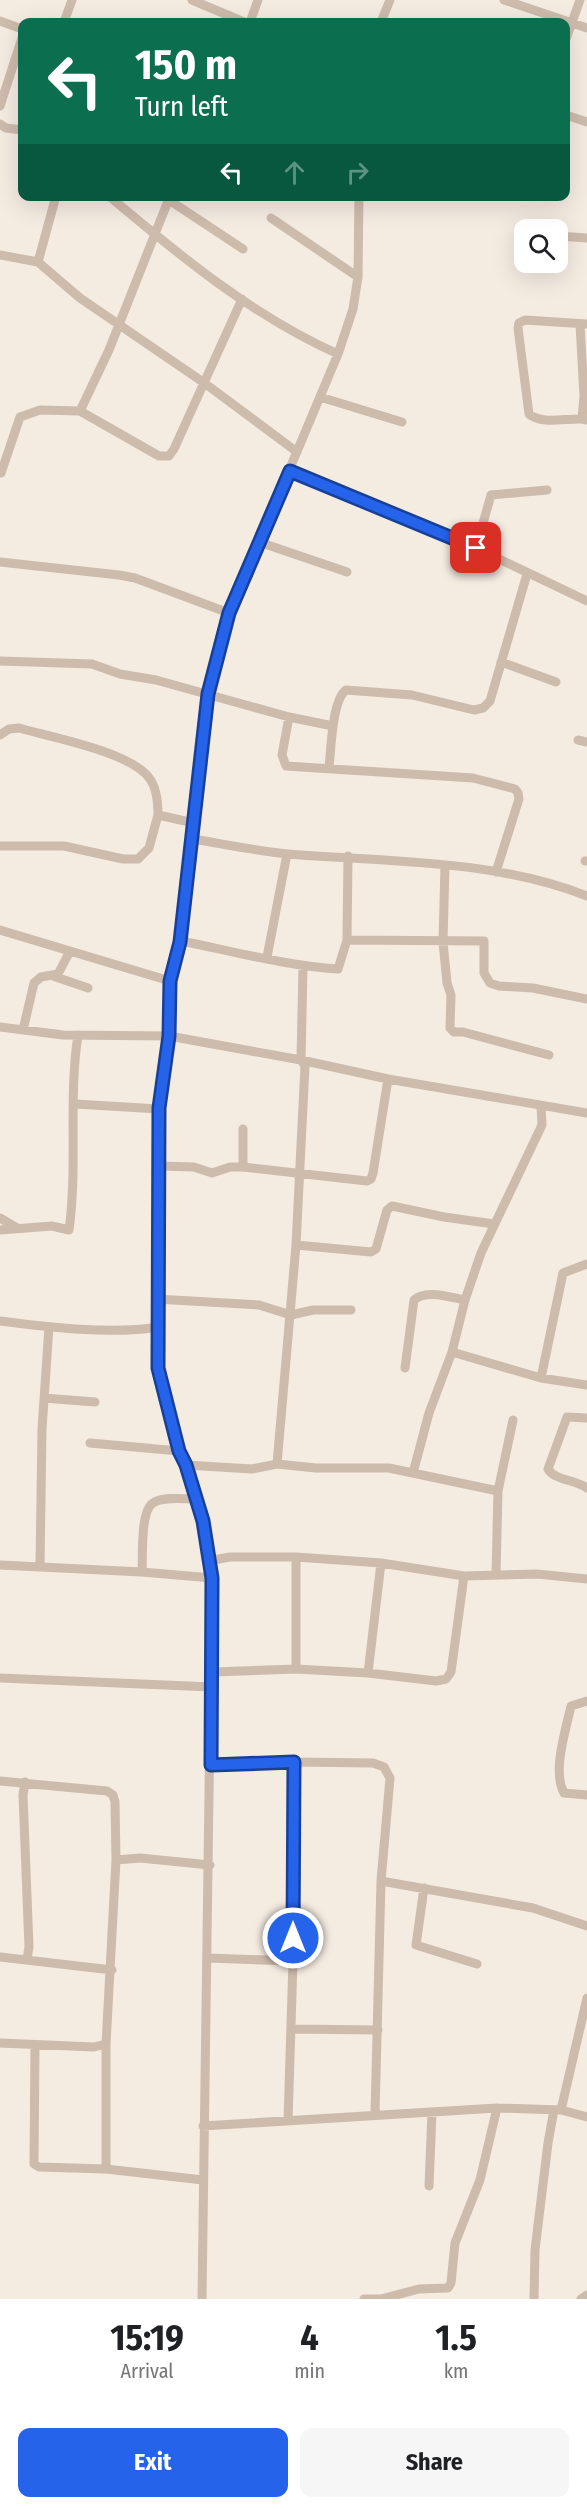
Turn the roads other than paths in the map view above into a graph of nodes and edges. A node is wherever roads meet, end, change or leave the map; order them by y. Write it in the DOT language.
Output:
graph roads {
  1 [pos="72,0"];
  2 [pos="192,0"];
  3 [pos="258,0"];
  4 [pos="390,0"];
  5 [pos="504,0"];
  6 [pos="580,0"];
  7 [pos="65,18"];
  8 [pos="235,18"];
  9 [pos="251,18"];
  10 [pos="383,18"];
  11 [pos="554,18"];
  12 [pos="0,21"];
  13 [pos="571,24"];
  14 [pos="570,27"];
  15 [pos="18,28"];
  16 [pos="587,28"];
  17 [pos="18,50"];
  18 [pos="0,106"];
  19 [pos="570,116"];
  20 [pos="587,122"];
  21 [pos="0,124"];
  22 [pos="18,130"];
  23 [pos="55,201"];
  24 [pos="115,201"];
  25 [pos="168,201"];
  26 [pos="173,201"];
  27 [pos="359,201"];
  28 [pos="271,218"];
  29 [pos="154,234"];
  30 [pos="568,237"];
  31 [pos="587,238"];
  32 [pos="243,249"];
  33 [pos="0,255"];
  34 [pos="38,262"];
  35 [pos="358,277"];
  36 [pos="242,299"];
  37 [pos="120,324"];
  38 [pos="583,324"];
  39 [pos="338,354"];
  40 [pos="203,382"];
  41 [pos="320,398"];
  42 [pos="81,411"];
  43 [pos="585,419"];
  44 [pos="402,422"];
  45 [pos="297,452"];
  46 [pos="290,471"];
  47 [pos="0,475"];
  48 [pos="547,490"];
  49 [pos="259,542"];
  50 [pos="476,548"];
  51 [pos="0,562"];
  52 [pos="348,572"];
  53 [pos="527,574"];
  54 [pos="587,601"];
  55 [pos="229,613"];
  56 [pos="0,661"];
  57 [pos="501,662"];
  58 [pos="556,682"];
  59 [pos="208,694"];
  60 [pos="289,717"];
  61 [pos="333,726"];
  62 [pos="0,735"];
  63 [pos="329,768"];
  64 [pos="158,815"];
  65 [pos="194,823"];
  66 [pos="193,839"];
  67 [pos="0,846"];
  68 [pos="287,854"];
  69 [pos="348,856"];
  70 [pos="445,865"];
  71 [pos="496,872"];
  72 [pos="587,896"];
  73 [pos="0,930"];
  74 [pos="347,940"];
  75 [pos="180,942"];
  76 [pos="443,942"];
  77 [pos="70,951"];
  78 [pos="267,957"];
  79 [pos="303,967"];
  80 [pos="53,976"];
  81 [pos="170,981"];
  82 [pos="88,988"];
  83 [pos="587,999"];
  84 [pos="0,1027"];
  85 [pos="24,1030"];
  86 [pos="78,1035"];
  87 [pos="169,1036"];
  88 [pos="549,1055"];
  89 [pos="301,1060"];
  90 [pos="388,1079"];
  91 [pos="75,1104"];
  92 [pos="541,1106"];
  93 [pos="159,1108"];
  94 [pos="587,1113"];
  95 [pos="243,1129"];
  96 [pos="158,1166"];
  97 [pos="243,1167"];
  98 [pos="299,1175"];
  99 [pos="0,1218"];
  100 [pos="494,1224"];
  101 [pos="17,1228"];
  102 [pos="0,1230"];
  103 [pos="296,1245"];
  104 [pos="587,1264"];
  105 [pos="156,1299"];
  106 [pos="465,1300"];
  107 [pos="351,1311"];
  108 [pos="291,1315"];
  109 [pos="0,1322"];
  110 [pos="49,1327"];
  111 [pos="158,1327"];
  112 [pos="452,1352"];
  113 [pos="405,1368"];
  114 [pos="541,1378"];
  115 [pos="587,1385"];
  116 [pos="44,1398"];
  117 [pos="95,1402"];
  118 [pos="587,1418"];
  119 [pos="513,1420"];
  120 [pos="90,1443"];
  121 [pos="179,1451"];
  122 [pos="277,1464"];
  123 [pos="186,1465"];
  124 [pos="413,1473"];
  125 [pos="587,1488"];
  126 [pos="498,1491"];
  127 [pos="195,1499"];
  128 [pos="296,1557"];
  129 [pos="208,1561"];
  130 [pos="381,1563"];
  131 [pos="0,1565"];
  132 [pos="40,1566"];
  133 [pos="142,1572"];
  134 [pos="496,1574"];
  135 [pos="464,1575"];
  136 [pos="212,1578"];
  137 [pos="587,1579"];
  138 [pos="296,1669"];
  139 [pos="212,1671"];
  140 [pos="368,1672"];
  141 [pos="0,1678"];
  142 [pos="212,1687"];
  143 [pos="587,1701"];
  144 [pos="294,1762"];
  145 [pos="211,1765"];
  146 [pos="0,1781"];
  147 [pos="25,1782"];
  148 [pos="587,1795"];
  149 [pos="116,1860"];
  150 [pos="210,1865"];
  151 [pos="381,1881"];
  152 [pos="424,1888"];
  153 [pos="587,1926"];
  154 [pos="0,1957"];
  155 [pos="208,1958"];
  156 [pos="27,1959"];
  157 [pos="293,1960"];
  158 [pos="477,1964"];
  159 [pos="112,1970"];
  160 [pos="587,1998"];
  161 [pos="291,2029"];
  162 [pos="378,2030"];
  163 [pos="0,2043"];
  164 [pos="34,2045"];
  165 [pos="106,2049"];
  166 [pos="497,2108"];
  167 [pos="557,2110"];
  168 [pos="432,2112"];
  169 [pos="375,2114"];
  170 [pos="587,2117"];
  171 [pos="288,2121"];
  172 [pos="203,2126"];
  173 [pos="106,2169"];
  174 [pos="203,2180"];
  175 [pos="429,2186"];
  176 [pos="587,2295"];
  177 [pos="202,2299"];
  178 [pos="364,2299"];
  179 [pos="381,2299"];
  180 [pos="534,2299"];
  181 [pos="581,2299"];
  1 -- 7 [label="street"];
  2 -- 8 [label="street"];
  3 -- 9 [label="street"];
  4 -- 10 [label="street"];
  5 -- 11 [label="street"];
  6 -- 13 [label="street"];
  12 -- 15 [label="street"];
  13 -- 14 [label="street"];
  13 -- 16 [label="street"];
  17 -- 18 [label="street"];
  19 -- 20 [label="street"];
  21 -- 22 [label="street"];
  23 -- 34 [label="street"];
  24 -- 29 [label="street"];
  25 -- 29 [label="street"];
  26 -- 32 [label="street"];
  27 -- 35 [label="street"];
  28 -- 35 [label="street"];
  29 -- 36 [label="street"];
  29 -- 37 [label="street"];
  30 -- 31 [label="street"];
  33 -- 34 [label="street"];
  34 -- 37 [label="street"];
  35 -- 39 [label="street"];
  36 -- 39 [label="street"];
  36 -- 40 [label="street"];
  37 -- 40 [label="street"];
  37 -- 42 [label="street"];
  38 -- 43 [label="street"];
  38 -- 43 [label="street"];
  39 -- 41 [label="street"];
  40 -- 42 [label="street"];
  40 -- 45 [label="street"];
  41 -- 44 [label="street"];
  41 -- 45 [label="street"];
  42 -- 47 [label="street"];
  45 -- 46 [label="street"];
  46 -- 49 [label="street"];
  46 -- 50 [label="street"];
  48 -- 50 [label="street"];
  49 -- 52 [label="street"];
  49 -- 55 [label="street"];
  50 -- 53 [label="street"];
  51 -- 55 [label="street"];
  53 -- 54 [label="street"];
  53 -- 57 [label="street"];
  55 -- 59 [label="street"];
  56 -- 59 [label="street"];
  57 -- 58 [label="street"];
  57 -- 61 [label="street"];
  59 -- 60 [label="street"];
  59 -- 65 [label="street"];
  60 -- 61 [label="street"];
  60 -- 63 [label="street"];
  61 -- 63 [label="street"];
  62 -- 64 [label="street"];
  63 -- 71 [label="street"];
  64 -- 65 [label="street"];
  64 -- 67 [label="street"];
  65 -- 66 [label="street"];
  66 -- 68 [label="street"];
  66 -- 75 [label="street"];
  68 -- 69 [label="street"];
  68 -- 78 [label="street"];
  69 -- 70 [label="street"];
  69 -- 74 [label="street"];
  70 -- 71 [label="street"];
  70 -- 76 [label="street"];
  71 -- 72 [label="street"];
  73 -- 77 [label="street"];
  74 -- 76 [label="street"];
  74 -- 79 [label="street"];
  75 -- 78 [label="street"];
  75 -- 81 [label="street"];
  76 -- 83 [label="street"];
  76 -- 88 [label="street"];
  77 -- 80 [label="street"];
  77 -- 81 [label="street"];
  78 -- 79 [label="street"];
  79 -- 89 [label="street"];
  80 -- 82 [label="street"];
  80 -- 85 [label="street"];
  81 -- 87 [label="street"];
  84 -- 85 [label="street"];
  85 -- 86 [label="street"];
  86 -- 87 [label="street"];
  86 -- 91 [label="street"];
  87 -- 89 [label="street"];
  87 -- 93 [label="street"];
  89 -- 90 [label="street"];
  89 -- 98 [label="street"];
  90 -- 92 [label="street"];
  90 -- 98 [label="street"];
  91 -- 93 [label="street"];
  91 -- 101 [label="street"];
  92 -- 94 [label="street"];
  92 -- 100 [label="street"];
  93 -- 96 [label="street"];
  95 -- 97 [label="street"];
  96 -- 97 [label="street"];
  96 -- 105 [label="street"];
  97 -- 98 [label="street"];
  98 -- 103 [label="street"];
  99 -- 101 [label="street"];
  100 -- 103 [label="street"];
  100 -- 106 [label="street"];
  101 -- 102 [label="street"];
  103 -- 108 [label="street"];
  104 -- 114 [label="street"];
  105 -- 108 [label="street"];
  105 -- 111 [label="street"];
  106 -- 112 [label="street"];
  106 -- 113 [label="street"];
  107 -- 108 [label="street"];
  108 -- 122 [label="street"];
  109 -- 110 [label="street"];
  110 -- 111 [label="street"];
  110 -- 116 [label="street"];
  111 -- 121 [label="street"];
  112 -- 114 [label="street"];
  112 -- 124 [label="street"];
  114 -- 115 [label="street"];
  116 -- 117 [label="street"];
  116 -- 132 [label="street"];
  118 -- 125 [label="street"];
  119 -- 126 [label="street"];
  120 -- 121 [label="street"];
  121 -- 123 [label="street"];
  122 -- 123 [label="street"];
  122 -- 124 [label="street"];
  123 -- 127 [label="street"];
  124 -- 126 [label="street"];
  126 -- 134 [label="street"];
  127 -- 129 [label="street"];
  127 -- 133 [label="street"];
  128 -- 129 [label="street"];
  128 -- 130 [label="street"];
  128 -- 138 [label="street"];
  129 -- 136 [label="street"];
  130 -- 135 [label="street"];
  130 -- 140 [label="street"];
  131 -- 132 [label="street"];
  132 -- 133 [label="street"];
  133 -- 136 [label="street"];
  134 -- 135 [label="street"];
  134 -- 137 [label="street"];
  135 -- 140 [label="street"];
  136 -- 139 [label="street"];
  138 -- 139 [label="street"];
  138 -- 140 [label="street"];
  139 -- 142 [label="street"];
  141 -- 142 [label="street"];
  142 -- 145 [label="street"];
  143 -- 148 [label="street"];
  144 -- 145 [label="street"];
  144 -- 151 [label="street"];
  144 -- 157 [label="street"];
  145 -- 150 [label="street"];
  146 -- 147 [label="street"];
  147 -- 149 [label="street"];
  147 -- 156 [label="street"];
  149 -- 150 [label="street"];
  149 -- 159 [label="street"];
  150 -- 155 [label="street"];
  151 -- 152 [label="street"];
  151 -- 162 [label="street"];
  152 -- 153 [label="street"];
  152 -- 158 [label="street"];
  154 -- 156 [label="street"];
  155 -- 157 [label="street"];
  155 -- 172 [label="street"];
  156 -- 159 [label="street"];
  157 -- 161 [label="street"];
  159 -- 165 [label="street"];
  160 -- 167 [label="street"];
  161 -- 162 [label="street"];
  161 -- 171 [label="street"];
  162 -- 169 [label="street"];
  163 -- 164 [label="street"];
  164 -- 165 [label="street"];
  164 -- 173 [label="street"];
  165 -- 173 [label="street"];
  166 -- 167 [label="street"];
  166 -- 168 [label="street"];
  166 -- 179 [label="street"];
  167 -- 170 [label="street"];
  167 -- 180 [label="street"];
  168 -- 169 [label="street"];
  168 -- 175 [label="street"];
  169 -- 171 [label="street"];
  171 -- 172 [label="street"];
  172 -- 174 [label="street"];
  173 -- 174 [label="street"];
  174 -- 177 [label="street"];
  176 -- 181 [label="street"];
  178 -- 179 [label="street"];
}
